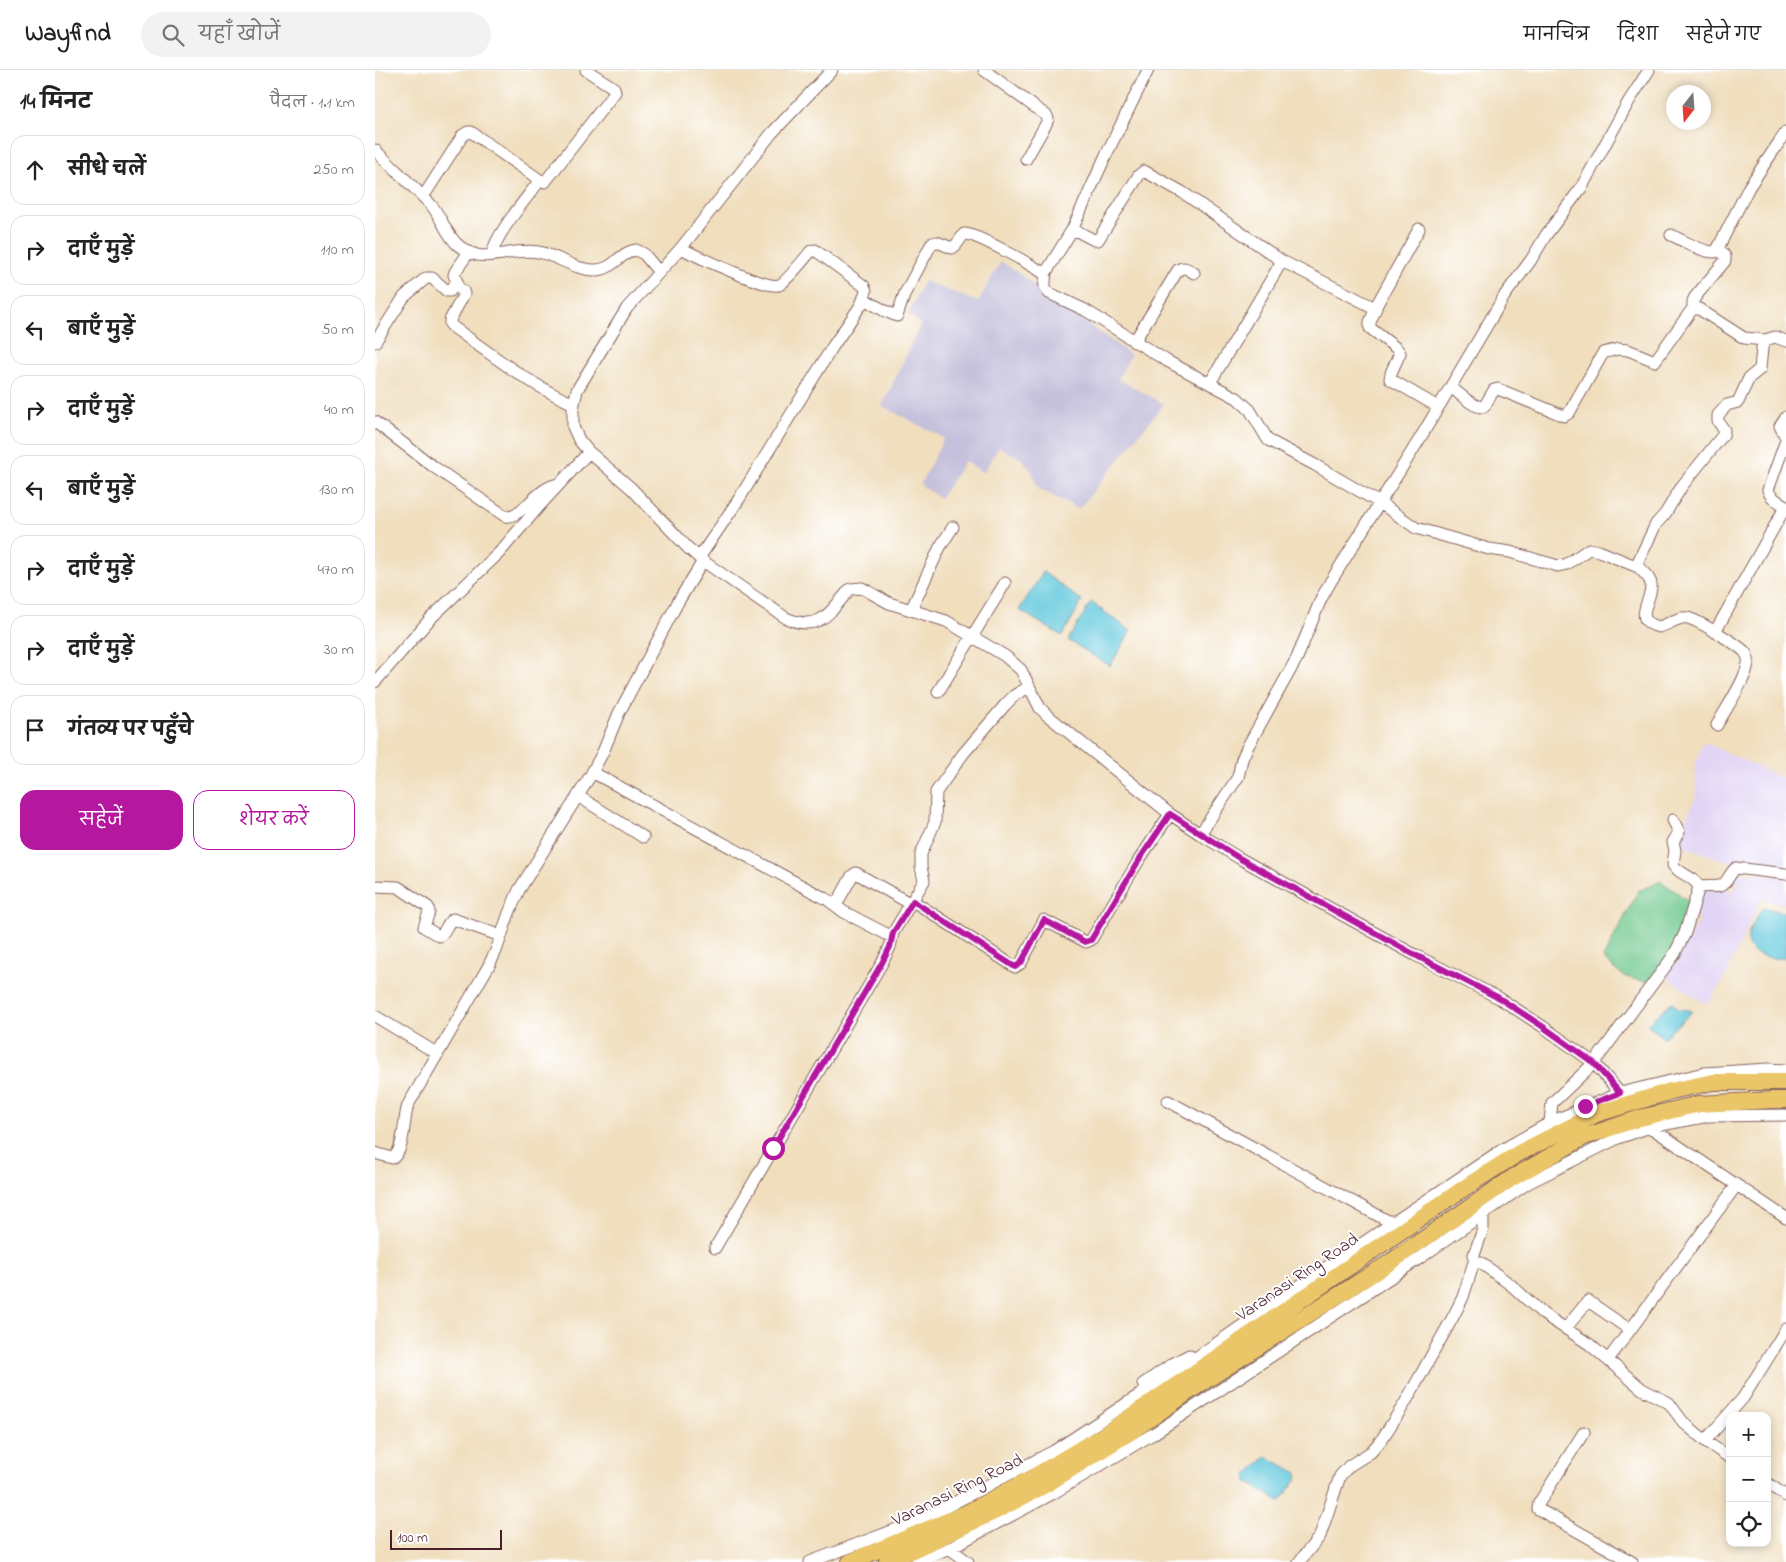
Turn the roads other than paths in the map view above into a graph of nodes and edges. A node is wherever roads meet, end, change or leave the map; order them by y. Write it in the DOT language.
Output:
graph roads {
  1 [pos="587,70"];
  2 [pos="832,70"];
  3 [pos="984,70"];
  4 [pos="1148,70"];
  5 [pos="1649,70"];
  6 [pos="1786,132"];
  7 [pos="375,150"];
  8 [pos="1026,159"];
  9 [pos="540,180"];
  10 [pos="423,197"];
  11 [pos="1419,229"];
  12 [pos="1072,230"];
  13 [pos="1671,235"];
  14 [pos="681,248"];
  15 [pos="1719,251"];
  16 [pos="469,252"];
  17 [pos="492,255"];
  18 [pos="1282,261"];
  19 [pos="659,272"];
  20 [pos="1194,273"];
  21 [pos="1045,274"];
  22 [pos="455,285"];
  23 [pos="864,299"];
  24 [pos="1376,308"];
  25 [pos="1693,308"];
  26 [pos="1765,340"];
  27 [pos="1786,341"];
  28 [pos="375,342"];
  29 [pos="1134,342"];
  30 [pos="1211,383"];
  31 [pos="1451,387"];
  32 [pos="574,404"];
  33 [pos="1438,408"];
  34 [pos="1786,417"];
  35 [pos="375,422"];
  36 [pos="1786,439"];
  37 [pos="589,452"];
  38 [pos="559,484"];
  39 [pos="1380,503"];
  40 [pos="514,516"];
  41 [pos="522,527"];
  42 [pos="953,527"];
  43 [pos="701,560"];
  44 [pos="1638,567"];
  45 [pos="1005,584"];
  46 [pos="911,610"];
  47 [pos="1715,632"];
  48 [pos="973,636"];
  49 [pos="375,682"];
  50 [pos="1029,687"];
  51 [pos="938,692"];
  52 [pos="1717,725"];
  53 [pos="592,772"];
  54 [pos="578,796"];
  55 [pos="1170,814"];
  56 [pos="1673,820"];
  57 [pos="1199,834"];
  58 [pos="643,837"];
  59 [pos="1786,874"];
  60 [pos="375,886"];
  61 [pos="1699,887"];
  62 [pos="912,903"];
  63 [pos="836,905"];
  64 [pos="501,936"];
  65 [pos="891,937"];
  66 [pos="375,1016"];
  67 [pos="438,1054"];
  68 [pos="1594,1063"];
  69 [pos="1786,1070"];
  70 [pos="1786,1082"];
  71 [pos="1620,1093"];
  72 [pos="1786,1100"];
  73 [pos="1168,1101"];
  74 [pos="1786,1116"];
  75 [pos="1550,1122"];
  76 [pos="1651,1127"];
  77 [pos="375,1153"];
  78 [pos="1736,1186"];
  79 [pos="1483,1215"];
  80 [pos="1786,1218"];
  81 [pos="1396,1220"];
  82 [pos="715,1248"];
  83 [pos="1474,1262"];
  84 [pos="1566,1328"];
  85 [pos="1786,1329"];
  86 [pos="1631,1330"];
  87 [pos="1608,1360"];
  88 [pos="1585,1432"];
  89 [pos="1705,1441"];
  90 [pos="1729,1457"];
  91 [pos="1771,1486"];
  92 [pos="1786,1496"];
  93 [pos="949,1548"];
  94 [pos="810,1562"];
  95 [pos="850,1562"];
  96 [pos="887,1562"];
  97 [pos="916,1562"];
  98 [pos="968,1562"];
  99 [pos="1299,1562"];
  100 [pos="1632,1562"];
  1 -- 9 [label="street"];
  2 -- 14 [label="street"];
  3 -- 8 [label="street"];
  4 -- 12 [label="street"];
  5 -- 31 [label="street"];
  6 -- 15 [label="street"];
  7 -- 10 [label="street"];
  9 -- 10 [label="street"];
  9 -- 17 [label="street"];
  10 -- 16 [label="street"];
  11 -- 24 [label="street"];
  12 -- 18 [label="street"];
  12 -- 21 [label="street"];
  13 -- 15 [label="street"];
  14 -- 19 [label="street"];
  14 -- 23 [label="street"];
  15 -- 25 [label="street"];
  16 -- 17 [label="street"];
  16 -- 22 [label="street"];
  17 -- 19 [label="street"];
  18 -- 24 [label="street"];
  18 -- 30 [label="street"];
  19 -- 32 [label="street"];
  20 -- 29 [label="street"];
  21 -- 23 [label="street"];
  21 -- 29 [label="street"];
  22 -- 28 [label="street"];
  22 -- 32 [label="street"];
  23 -- 43 [label="street"];
  24 -- 33 [label="street"];
  25 -- 26 [label="street"];
  25 -- 31 [label="street"];
  26 -- 27 [label="street"];
  26 -- 44 [label="street"];
  29 -- 30 [label="street"];
  30 -- 39 [label="street"];
  31 -- 33 [label="street"];
  32 -- 37 [label="street"];
  33 -- 39 [label="street"];
  34 -- 36 [label="street"];
  35 -- 40 [label="street"];
  36 -- 47 [label="street"];
  37 -- 38 [label="street"];
  37 -- 43 [label="street"];
  38 -- 40 [label="street"];
  38 -- 41 [label="street"];
  39 -- 44 [label="street"];
  39 -- 57 [label="street"];
  40 -- 41 [label="street"];
  41 -- 49 [label="street"];
  42 -- 46 [label="street"];
  43 -- 46 [label="street"];
  43 -- 53 [label="street"];
  44 -- 47 [label="street"];
  45 -- 48 [label="street"];
  46 -- 48 [label="street"];
  47 -- 52 [label="street"];
  48 -- 50 [label="street"];
  48 -- 51 [label="street"];
  50 -- 55 [label="street"];
  50 -- 62 [label="street"];
  53 -- 54 [label="street"];
  53 -- 63 [label="street"];
  54 -- 58 [label="street"];
  54 -- 64 [label="street"];
  55 -- 57 [label="street"];
  55 -- 62 [label="street"];
  56 -- 61 [label="street"];
  57 -- 68 [label="street"];
  59 -- 61 [label="street"];
  60 -- 64 [label="street"];
  61 -- 68 [label="street"];
  62 -- 63 [label="street"];
  62 -- 65 [label="street"];
  63 -- 65 [label="street"];
  64 -- 67 [label="street"];
  65 -- 82 [label="street"];
  66 -- 67 [label="street"];
  67 -- 77 [label="street"];
  68 -- 71 [label="street"];
  68 -- 75 [label="street"];
  69 -- 71 [label="street"];
  70 -- 95 [label="highway, Varanasi Ring Road"];
  71 -- 75 [label="street"];
  72 -- 96 [label="highway"];
  73 -- 81 [label="street"];
  74 -- 76 [label="street"];
  75 -- 81 [label="street"];
  76 -- 78 [label="street"];
  76 -- 79 [label="street"];
  78 -- 80 [label="street"];
  78 -- 86 [label="street"];
  79 -- 83 [label="street"];
  79 -- 93 [label="street"];
  81 -- 94 [label="street"];
  83 -- 84 [label="street"];
  83 -- 99 [label="street"];
  84 -- 86 [label="street"];
  84 -- 87 [label="street"];
  85 -- 89 [label="street"];
  86 -- 87 [label="street"];
  87 -- 89 [label="street"];
  88 -- 100 [label="street"];
  89 -- 90 [label="street"];
  91 -- 92 [label="street"];
  93 -- 97 [label="street"];
  93 -- 98 [label="street"];
}
